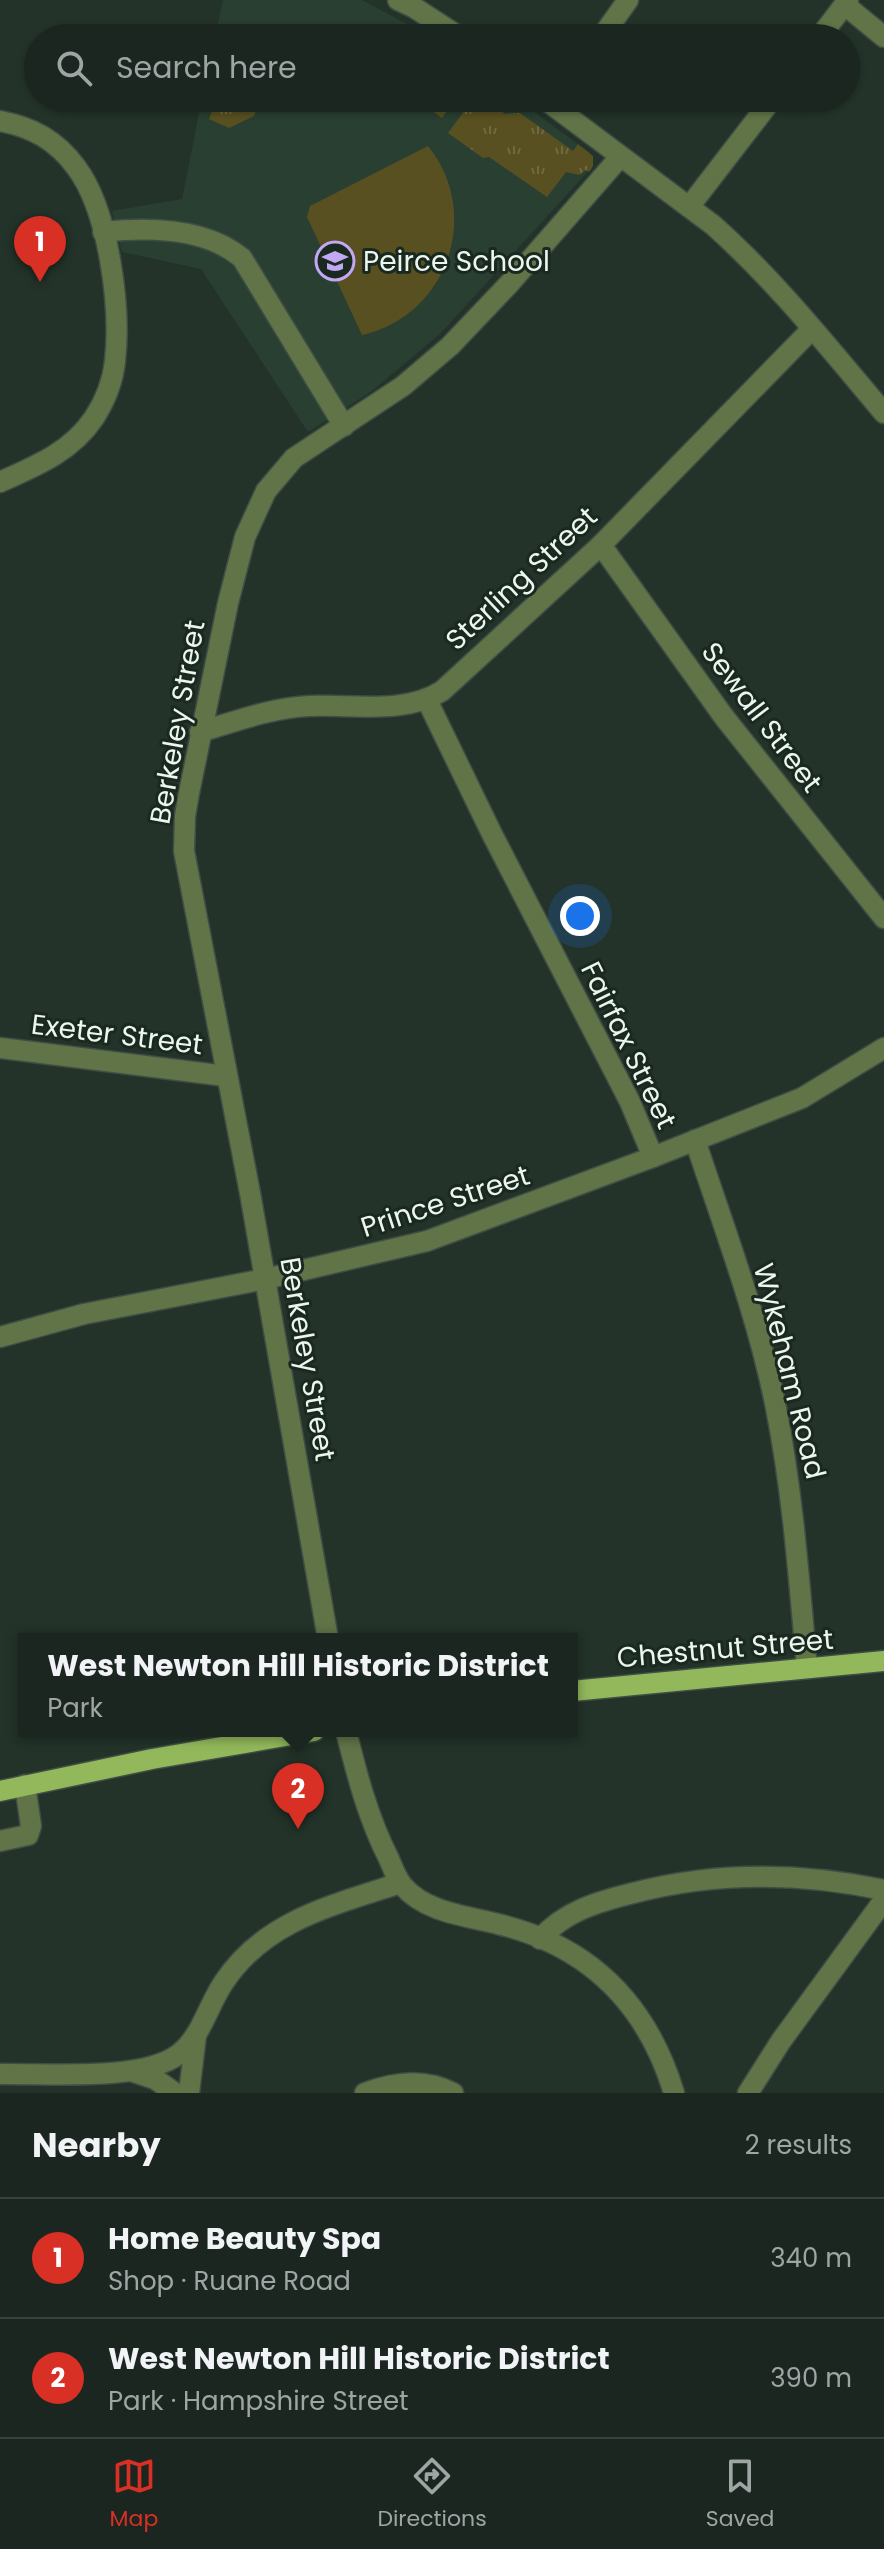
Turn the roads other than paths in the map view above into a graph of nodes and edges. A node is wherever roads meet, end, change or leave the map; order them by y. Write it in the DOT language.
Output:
graph roads {
  1 [pos="628,0"];
  2 [pos="846,2"];
  3 [pos="411,3"];
  4 [pos="441,24"];
  5 [pos="611,24"];
  6 [pos="830,24"];
  7 [pos="884,37"];
  8 [pos="566,112"];
  9 [pos="762,112"];
  10 [pos="0,121"];
  11 [pos="620,157"];
  12 [pos="689,207"];
  13 [pos="103,232"];
  14 [pos="812,329"];
  15 [pos="884,413"];
  16 [pos="344,426"];
  17 [pos="0,482"];
  18 [pos="601,545"];
  19 [pos="427,700"];
  20 [pos="200,732"];
  21 [pos="884,918"];
  22 [pos="0,1048"];
  23 [pos="884,1048"];
  24 [pos="226,1076"];
  25 [pos="695,1140"];
  26 [pos="653,1157"];
  27 [pos="265,1279"];
  28 [pos="0,1337"];
  29 [pos="327,1633"];
  30 [pos="884,1661"];
  31 [pos="807,1668"];
  32 [pos="578,1690"];
  33 [pos="280,1737"];
  34 [pos="348,1737"];
  35 [pos="25,1785"];
  36 [pos="0,1791"];
  37 [pos="0,1841"];
  38 [pos="400,1883"];
  39 [pos="884,1890"];
  40 [pos="884,1900"];
  41 [pos="540,1939"];
  42 [pos="196,2035"];
  43 [pos="134,2072"];
  44 [pos="0,2074"];
  45 [pos="175,2093"];
  46 [pos="189,2093"];
  47 [pos="365,2093"];
  48 [pos="453,2093"];
  49 [pos="674,2093"];
  50 [pos="748,2093"];
  1 -- 5 [label="street"];
  2 -- 6 [label="street"];
  2 -- 7 [label="street"];
  3 -- 4 [label="street"];
  8 -- 11 [label="street"];
  9 -- 12 [label="street"];
  10 -- 13 [label="street"];
  11 -- 12 [label="street"];
  11 -- 16 [label="street, Berkeley Street"];
  12 -- 14 [label="street"];
  13 -- 16 [label="street"];
  13 -- 17 [label="street"];
  14 -- 15 [label="street"];
  14 -- 18 [label="street, Sterling Street"];
  16 -- 20 [label="street, Berkeley Street"];
  18 -- 19 [label="street, Sterling Street"];
  18 -- 21 [label="street, Sewall Street"];
  19 -- 20 [label="street, Sterling Street"];
  19 -- 26 [label="street, Fairfax Street"];
  20 -- 24 [label="street, Berkeley Street"];
  22 -- 24 [label="street, Exeter Street"];
  23 -- 25 [label="street, Prince Street"];
  24 -- 27 [label="street, Berkeley Street"];
  25 -- 26 [label="street, Prince Street"];
  25 -- 31 [label="street, Wykeham Road"];
  26 -- 27 [label="street, Prince Street"];
  27 -- 28 [label="street, Prince Street"];
  27 -- 29 [label="street, Berkeley Street"];
  30 -- 31 [label="main road, Chestnut Street"];
  31 -- 32 [label="main road, Chestnut Street"];
  33 -- 35 [label="main road"];
  34 -- 38 [label="street"];
  35 -- 36 [label="main road"];
  35 -- 37 [label="street"];
  38 -- 41 [label="street"];
  38 -- 42 [label="street"];
  39 -- 41 [label="street"];
  40 -- 50 [label="street"];
  41 -- 49 [label="street"];
  42 -- 43 [label="street"];
  42 -- 46 [label="street"];
  43 -- 44 [label="street"];
  43 -- 45 [label="street"];
  47 -- 48 [label="street"];
}
